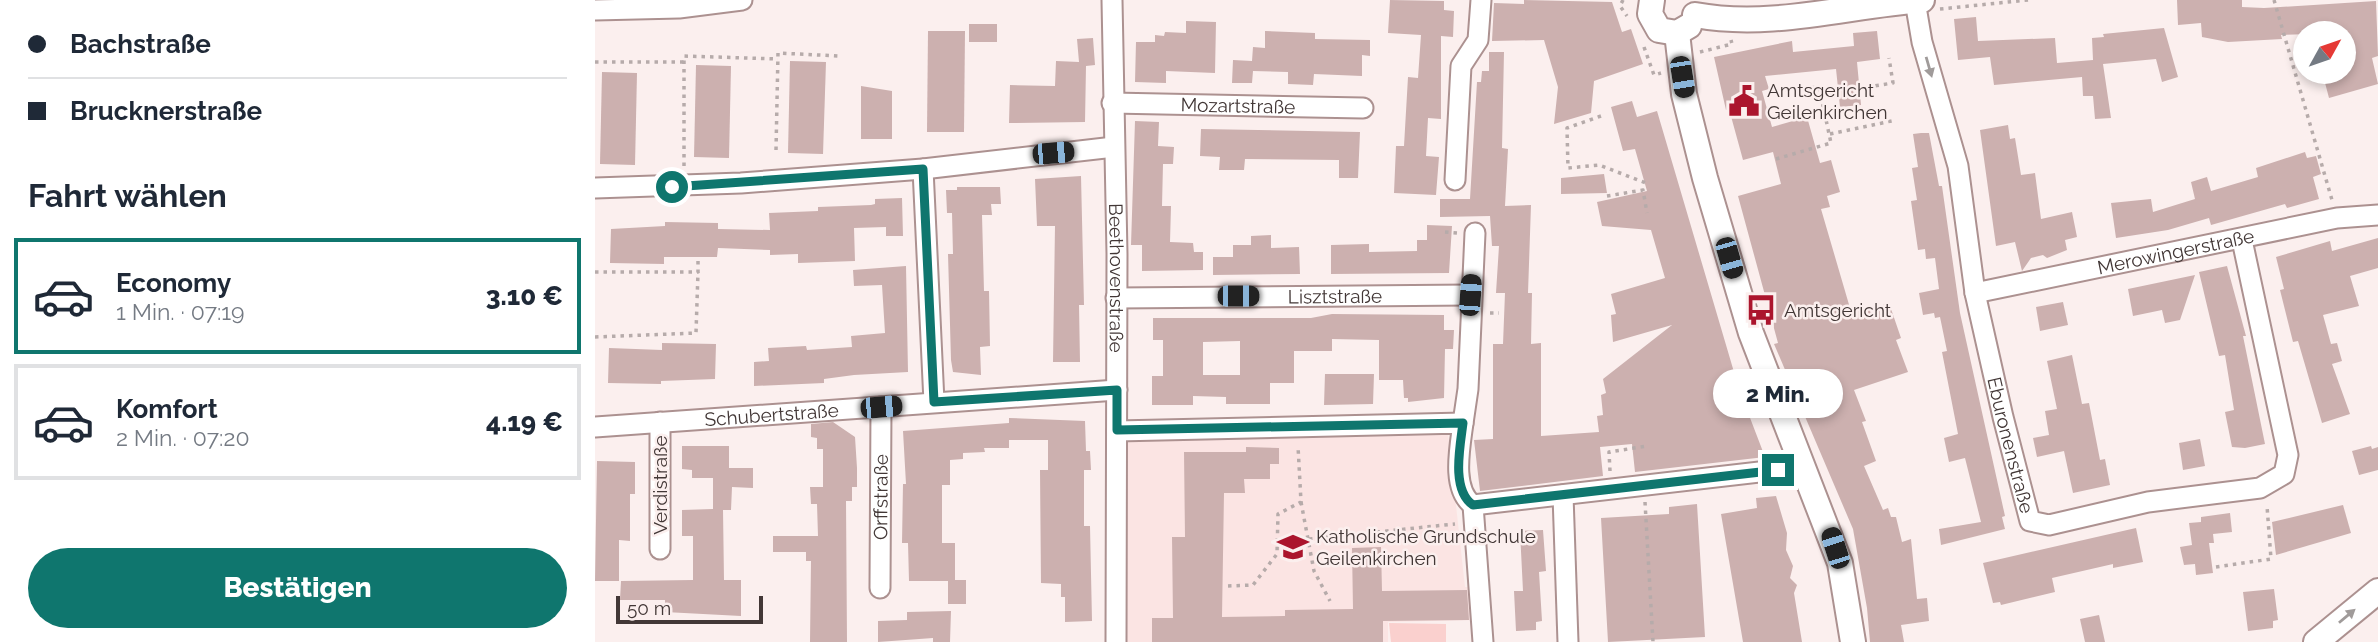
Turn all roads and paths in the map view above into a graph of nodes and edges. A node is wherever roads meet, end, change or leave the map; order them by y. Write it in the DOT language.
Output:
graph roads {
  1 [pos="742,0"];
  2 [pos="1112,0"];
  3 [pos="1481,0"];
  4 [pos="1651,0"];
  5 [pos="1922,0"];
  6 [pos="2274,0"];
  7 [pos="1915,1"];
  8 [pos="1694,8"];
  9 [pos="595,10"];
  10 [pos="1677,33"];
  11 [pos="838,56"];
  12 [pos="778,58"];
  13 [pos="1889,58"];
  14 [pos="595,62"];
  15 [pos="684,62"];
  16 [pos="1867,87"];
  17 [pos="1777,91"];
  18 [pos="1112,103"];
  19 [pos="1363,108"];
  20 [pos="1601,116"];
  21 [pos="1896,120"];
  22 [pos="1829,134"];
  23 [pos="1114,147"];
  24 [pos="776,150"];
  25 [pos="1776,159"];
  26 [pos="923,169"];
  27 [pos="1455,180"];
  28 [pos="1646,183"];
  29 [pos="685,186"];
  30 [pos="595,188"];
  31 [pos="1607,195"];
  32 [pos="1647,213"];
  33 [pos="2378,215"];
  34 [pos="2337,218"];
  35 [pos="1475,233"];
  36 [pos="2242,240"];
  37 [pos="698,261"];
  38 [pos="698,271"];
  39 [pos="595,272"];
  40 [pos="1975,293"];
  41 [pos="1470,295"];
  42 [pos="1116,298"];
  43 [pos="696,332"];
  44 [pos="595,338"];
  45 [pos="696,339"];
  46 [pos="1117,390"];
  47 [pos="934,402"];
  48 [pos="881,407"];
  49 [pos="660,422"];
  50 [pos="1463,423"];
  51 [pos="595,426"];
  52 [pos="1297,427"];
  53 [pos="1117,430"];
  54 [pos="1647,446"];
  55 [pos="1803,467"];
  56 [pos="1644,486"];
  57 [pos="2265,486"];
  58 [pos="1612,490"];
  59 [pos="1563,495"];
  60 [pos="1301,502"];
  61 [pos="1473,514"];
  62 [pos="1309,539"];
  63 [pos="660,549"];
  64 [pos="2216,567"];
  65 [pos="1228,586"];
  66 [pos="880,588"];
  67 [pos="2378,591"];
  68 [pos="1330,601"];
  69 [pos="1116,642"];
  70 [pos="1483,642"];
  71 [pos="1568,642"];
  72 [pos="1653,642"];
  73 [pos="1853,642"];
  74 [pos="2316,642"];
  1 -- 9 [label="street"];
  2 -- 18 [label="street, Beethovenstraße"];
  3 -- 27 [label="street"];
  4 -- 10 [label="street"];
  5 -- 7 [label="street"];
  6 -- 34 [label="path"];
  7 -- 8 [label="street"];
  7 -- 40 [label="street, Eburonenstraße, one-way"];
  8 -- 10 [label="street"];
  10 -- 55 [label="street"];
  11 -- 12 [label="path"];
  12 -- 15 [label="path"];
  12 -- 24 [label="path"];
  13 -- 16 [label="path"];
  14 -- 15 [label="path"];
  15 -- 29 [label="path"];
  17 -- 22 [label="path"];
  18 -- 19 [label="street, Mozartstraße"];
  18 -- 23 [label="street, Beethovenstraße"];
  20 -- 28 [label="path"];
  21 -- 22 [label="path"];
  22 -- 25 [label="path"];
  23 -- 26 [label="street"];
  23 -- 42 [label="street, Beethovenstraße"];
  26 -- 29 [label="street"];
  26 -- 47 [label="street"];
  29 -- 30 [label="street"];
  31 -- 32 [label="path"];
  33 -- 34 [label="street, Merowingerstraße"];
  34 -- 36 [label="street, Merowingerstraße"];
  35 -- 41 [label="street"];
  36 -- 40 [label="street, Merowingerstraße"];
  36 -- 57 [label="street"];
  37 -- 38 [label="path"];
  38 -- 39 [label="path"];
  38 -- 43 [label="path"];
  40 -- 57 [label="street, Eburonenstraße"];
  41 -- 42 [label="street, Lisztstraße"];
  41 -- 50 [label="street"];
  42 -- 46 [label="street, Beethovenstraße"];
  43 -- 44 [label="path"];
  43 -- 45 [label="path"];
  46 -- 47 [label="street, Schubertstraße"];
  46 -- 53 [label="street, Beethovenstraße"];
  47 -- 48 [label="street, Schubertstraße"];
  48 -- 49 [label="street, Schubertstraße"];
  48 -- 66 [label="street, Orffstraße"];
  49 -- 51 [label="street, Schubertstraße"];
  49 -- 63 [label="street, Verdistraße"];
  50 -- 52 [label="street"];
  50 -- 61 [label="street"];
  52 -- 53 [label="street"];
  52 -- 60 [label="path"];
  53 -- 69 [label="street, Beethovenstraße"];
  54 -- 58 [label="path"];
  55 -- 56 [label="street"];
  55 -- 73 [label="street"];
  56 -- 58 [label="street"];
  56 -- 72 [label="path"];
  57 -- 64 [label="path"];
  58 -- 59 [label="street"];
  59 -- 61 [label="street"];
  59 -- 71 [label="street"];
  60 -- 62 [label="path"];
  60 -- 65 [label="path"];
  61 -- 62 [label="path"];
  61 -- 70 [label="street"];
  62 -- 68 [label="path"];
  74 -- 67 [label="street, one-way"];
}
